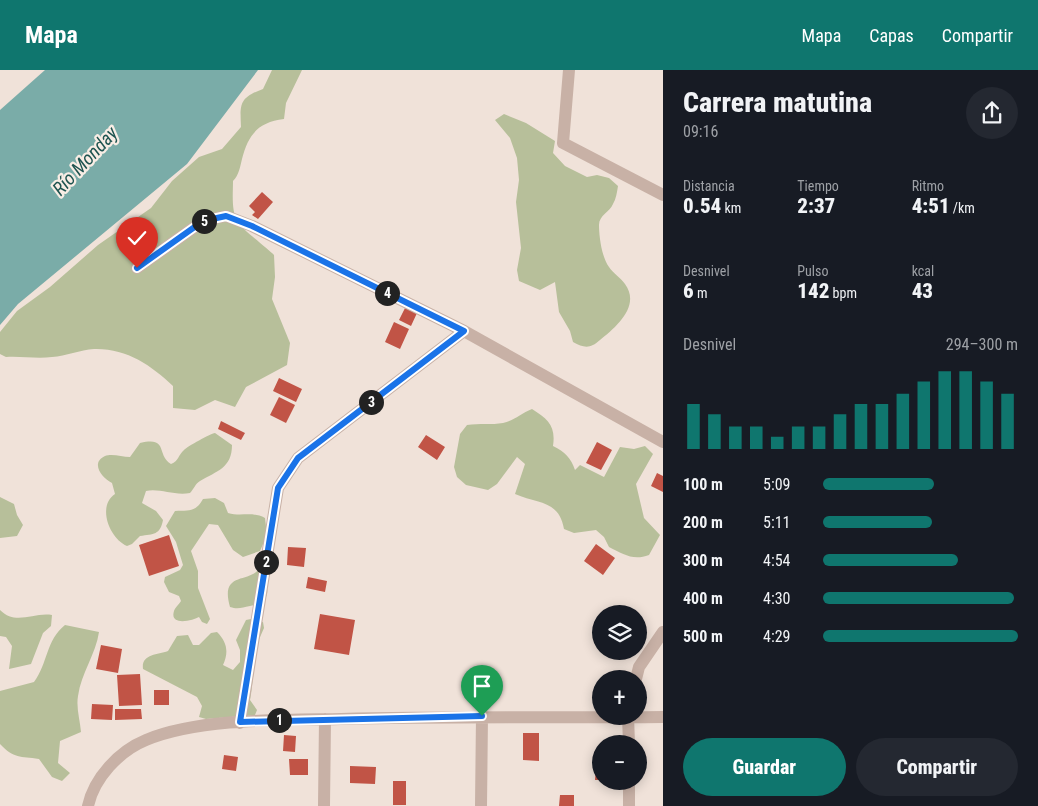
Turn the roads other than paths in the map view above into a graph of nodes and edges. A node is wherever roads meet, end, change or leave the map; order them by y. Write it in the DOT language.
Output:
graph roads {
  1 [pos="569,70"];
  2 [pos="663,195"];
  3 [pos="137,268"];
  4 [pos="464,331"];
  5 [pos="663,442"];
  6 [pos="663,632"];
  7 [pos="639,670"];
  8 [pos="482,716"];
  9 [pos="592,717"];
  10 [pos="647,717"];
  11 [pos="663,717"];
  12 [pos="325,719"];
  13 [pos="240,722"];
  14 [pos="629,790"];
  15 [pos="88,806"];
  16 [pos="324,806"];
  17 [pos="480,806"];
  18 [pos="630,806"];
  1 -- 2 [label="street"];
  3 -- 4 [label="street"];
  4 -- 5 [label="street"];
  4 -- 13 [label="street"];
  6 -- 7 [label="street"];
  8 -- 9 [label="street"];
  8 -- 12 [label="street"];
  8 -- 17 [label="street"];
  10 -- 11 [label="street"];
  12 -- 13 [label="street"];
  12 -- 16 [label="street"];
  13 -- 15 [label="street"];
  14 -- 18 [label="street"];
}
